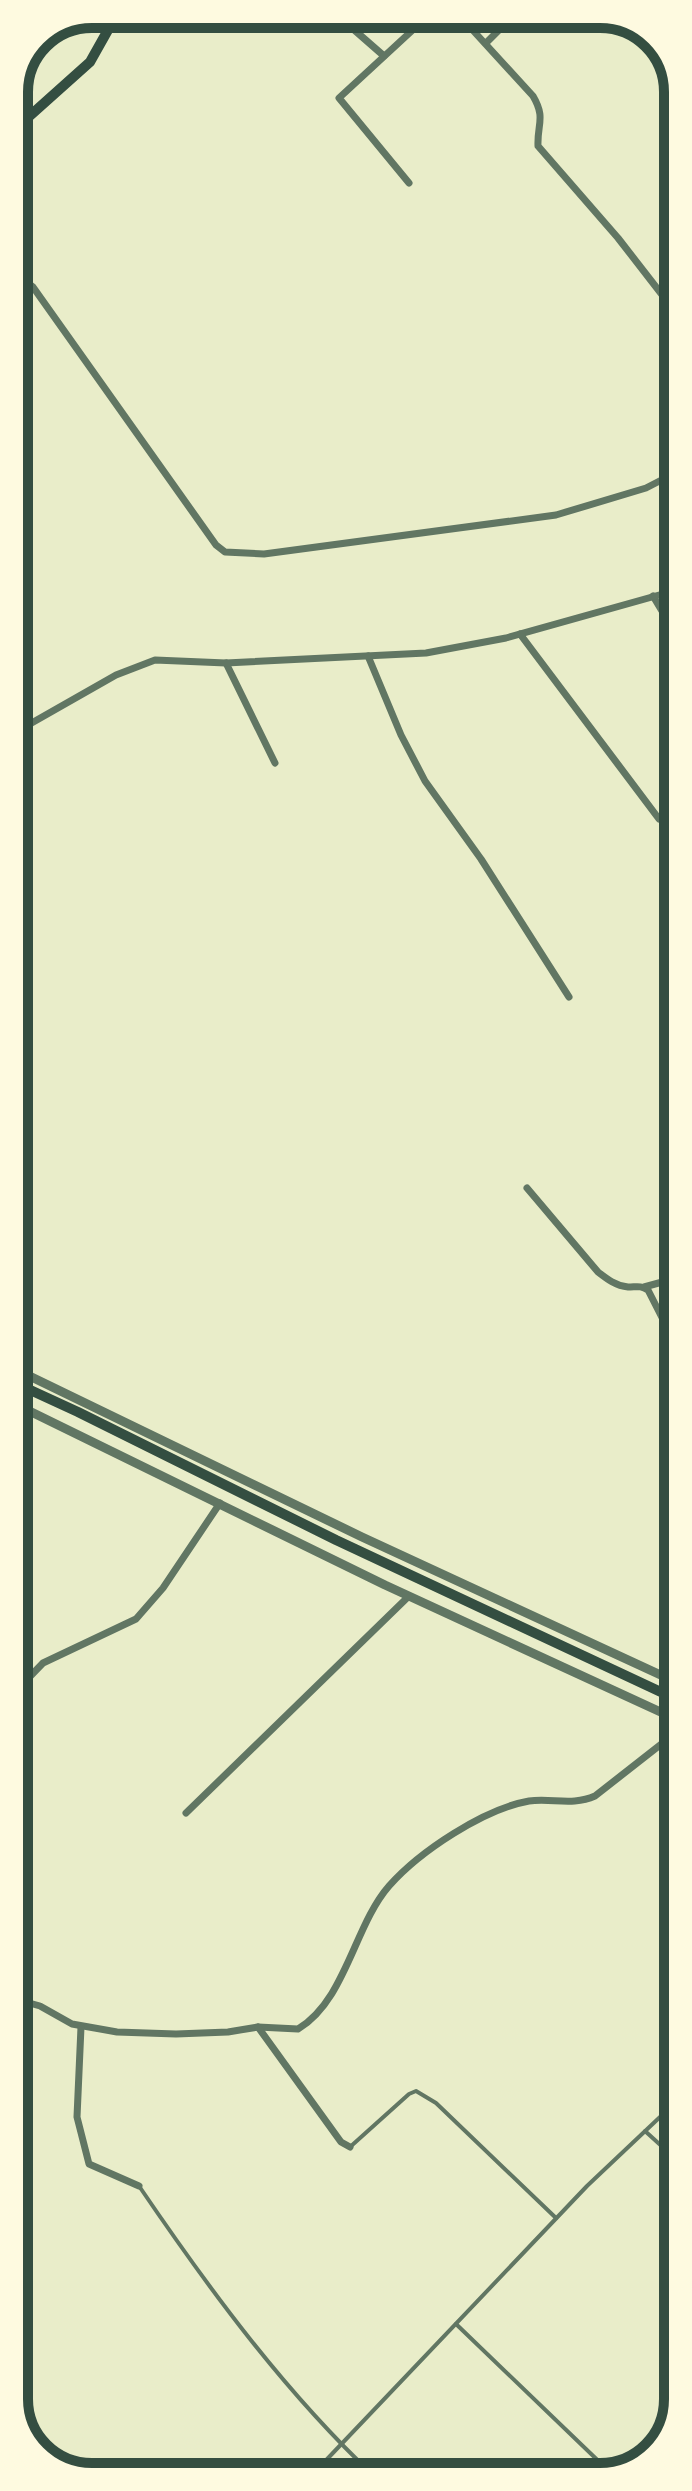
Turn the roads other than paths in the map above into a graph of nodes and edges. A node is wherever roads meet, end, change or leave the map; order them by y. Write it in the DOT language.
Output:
graph roads {
  1 [pos="109,28"];
  2 [pos="352,28"];
  3 [pos="415,28"];
  4 [pos="472,28"];
  5 [pos="501,28"];
  6 [pos="486,43"];
  7 [pos="384,56"];
  8 [pos="28,117"];
  9 [pos="409,183"];
  10 [pos="28,283"];
  11 [pos="664,297"];
  12 [pos="664,479"];
  13 [pos="664,593"];
  14 [pos="653,596"];
  15 [pos="664,614"];
  16 [pos="520,634"];
  17 [pos="368,656"];
  18 [pos="226,663"];
  19 [pos="28,725"];
  20 [pos="275,763"];
  21 [pos="659,819"];
  22 [pos="569,997"];
  23 [pos="527,1188"];
  24 [pos="664,1282"];
  25 [pos="644,1287"];
  26 [pos="664,1320"];
  27 [pos="28,1375"];
  28 [pos="28,1389"];
  29 [pos="28,1410"];
  30 [pos="220,1503"];
  31 [pos="409,1596"];
  32 [pos="664,1677"];
  33 [pos="28,1679"];
  34 [pos="664,1693"];
  35 [pos="664,1714"];
  36 [pos="664,1742"];
  37 [pos="186,1813"];
  38 [pos="28,2003"];
  39 [pos="81,2027"];
  40 [pos="258,2027"];
  41 [pos="664,2113"];
  42 [pos="645,2131"];
  43 [pos="350,2147"];
  44 [pos="664,2148"];
  45 [pos="139,2186"];
  46 [pos="556,2218"];
  47 [pos="456,2324"];
  48 [pos="341,2445"];
  49 [pos="324,2463"];
  50 [pos="360,2463"];
  51 [pos="601,2463"];
  1 -- 8 [label="main road"];
  2 -- 7 [label="street"];
  3 -- 7 [label="street"];
  4 -- 6 [label="street"];
  5 -- 6 [label="street"];
  6 -- 11 [label="street"];
  7 -- 9 [label="street"];
  10 -- 12 [label="street"];
  13 -- 14 [label="street"];
  14 -- 15 [label="street"];
  14 -- 16 [label="street"];
  16 -- 17 [label="street"];
  16 -- 21 [label="street"];
  17 -- 18 [label="street"];
  17 -- 22 [label="street"];
  18 -- 19 [label="street"];
  18 -- 20 [label="street"];
  23 -- 25 [label="street"];
  24 -- 25 [label="street"];
  25 -- 26 [label="street"];
  27 -- 32 [label="street"];
  28 -- 34 [label="main road"];
  29 -- 30 [label="street"];
  30 -- 31 [label="street"];
  30 -- 33 [label="street"];
  31 -- 35 [label="street"];
  31 -- 37 [label="street"];
  36 -- 40 [label="street"];
  38 -- 39 [label="street"];
  39 -- 40 [label="street"];
  39 -- 45 [label="street"];
  40 -- 43 [label="street"];
  41 -- 42 [label="lane"];
  42 -- 44 [label="lane"];
  42 -- 46 [label="lane"];
  43 -- 46 [label="lane"];
  45 -- 48 [label="lane"];
  46 -- 47 [label="lane"];
  47 -- 48 [label="lane"];
  47 -- 51 [label="lane"];
  48 -- 49 [label="lane"];
  48 -- 50 [label="lane"];
}
